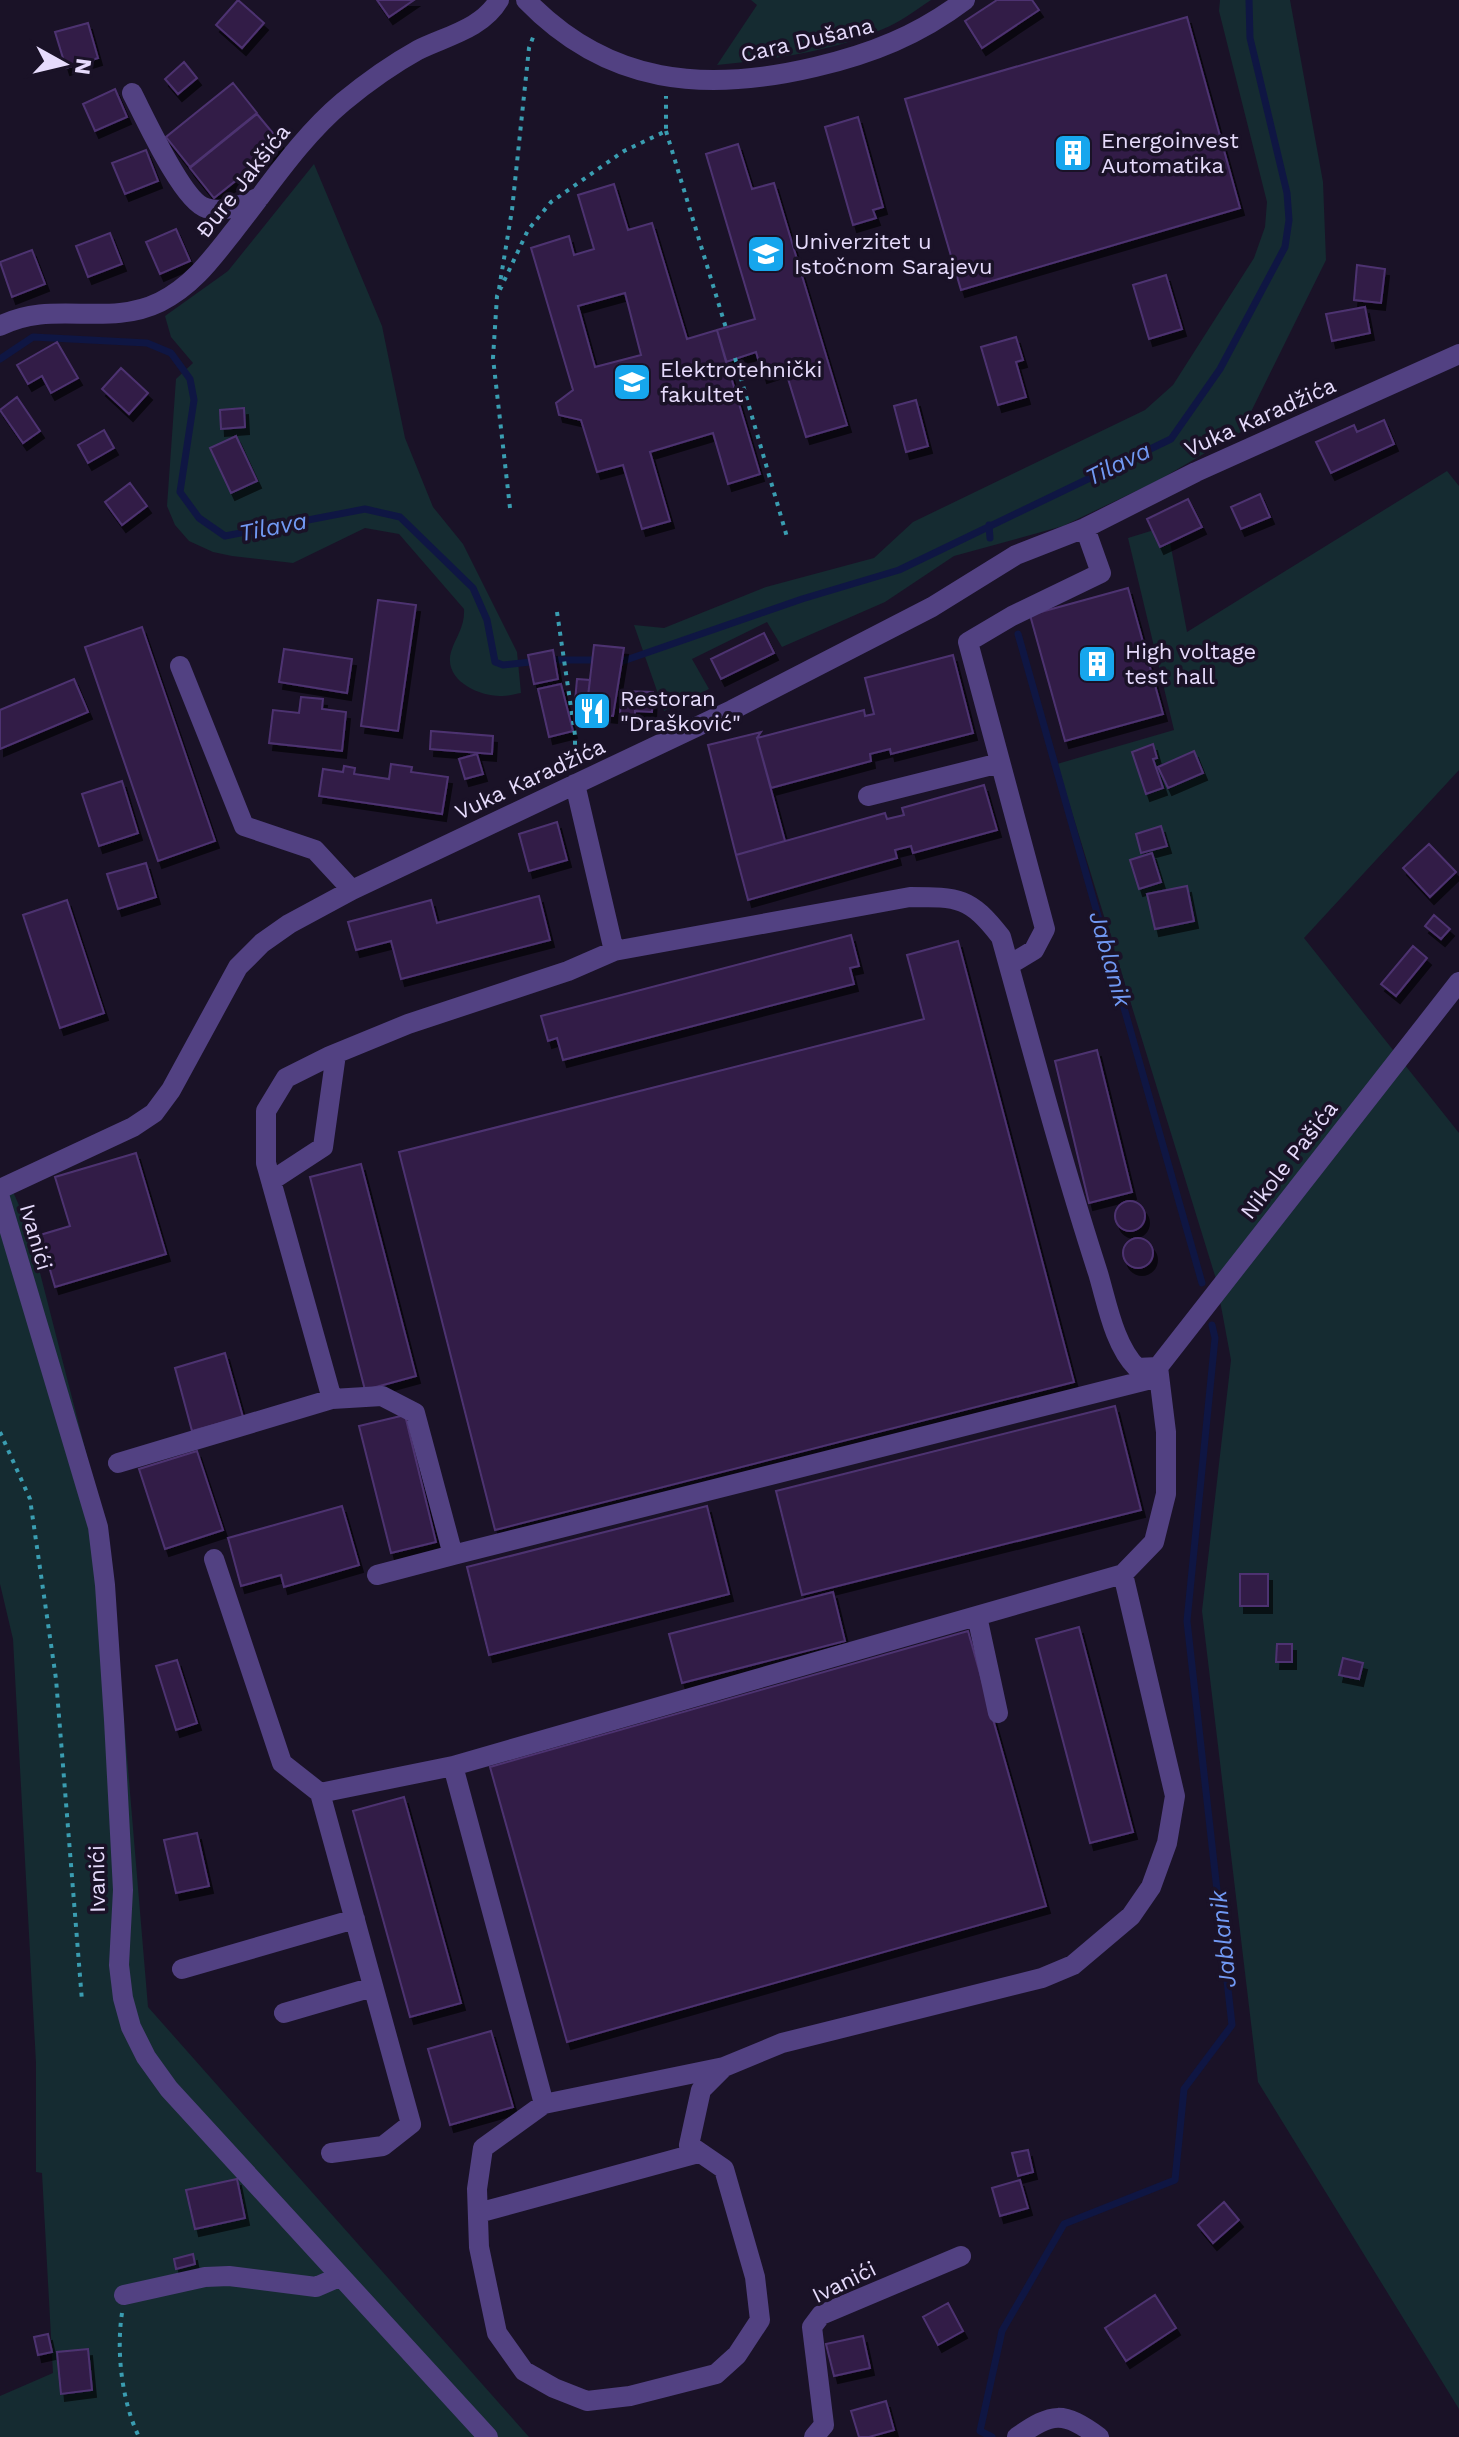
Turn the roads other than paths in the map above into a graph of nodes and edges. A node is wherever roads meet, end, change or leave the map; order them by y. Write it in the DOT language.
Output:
graph roads {
  1 [pos="499,0"];
  2 [pos="965,0"];
  3 [pos="533,8"];
  4 [pos="132,93"];
  5 [pos="260,197"];
  6 [pos="0,326"];
  7 [pos="1459,354"];
  8 [pos="1085,528"];
  9 [pos="180,666"];
  10 [pos="1000,763"];
  11 [pos="575,784"];
  12 [pos="868,796"];
  13 [pos="352,890"];
  14 [pos="614,951"];
  15 [pos="1009,965"];
  16 [pos="1459,982"];
  17 [pos="336,1054"];
  18 [pos="271,1181"];
  19 [pos="0,1189"];
  20 [pos="0,1198"];
  21 [pos="1158,1372"];
  22 [pos="332,1399"];
  23 [pos="118,1463"];
  24 [pos="453,1555"];
  25 [pos="214,1559"];
  26 [pos="1123,1574"];
  27 [pos="377,1575"];
  28 [pos="977,1616"];
  29 [pos="998,1713"];
  30 [pos="453,1766"];
  31 [pos="320,1793"];
  32 [pos="355,1919"];
  33 [pos="182,1969"];
  34 [pos="373,1987"];
  35 [pos="284,2013"];
  36 [pos="724,2067"];
  37 [pos="544,2104"];
  38 [pos="331,2153"];
  39 [pos="698,2153"];
  40 [pos="478,2213"];
  41 [pos="961,2256"];
  42 [pos="339,2277"];
  43 [pos="124,2295"];
  44 [pos="488,2437"];
  45 [pos="814,2437"];
  46 [pos="1017,2437"];
  47 [pos="1099,2437"];
  1 -- 5 [label="street, Đure Jakšića"];
  2 -- 3 [label="street, Cara Dušana"];
  4 -- 5 [label="street"];
  5 -- 6 [label="street, Đure Jakšića"];
  7 -- 8 [label="street, Vuka Karadžića"];
  8 -- 10 [label="street"];
  8 -- 11 [label="street, Vuka Karadžića"];
  9 -- 13 [label="street"];
  10 -- 12 [label="street"];
  10 -- 15 [label="street"];
  11 -- 13 [label="street, Vuka Karadžića"];
  11 -- 14 [label="street"];
  13 -- 19 [label="street, Vuka Karadžića"];
  14 -- 15 [label="street"];
  14 -- 17 [label="street"];
  15 -- 21 [label="street"];
  16 -- 21 [label="street, Nikole Pašića"];
  17 -- 18 [label="street"];
  17 -- 18 [label="street"];
  18 -- 22 [label="street"];
  20 -- 42 [label="street, Ivanići"];
  21 -- 24 [label="street"];
  21 -- 26 [label="street"];
  22 -- 23 [label="street"];
  22 -- 24 [label="street"];
  24 -- 27 [label="street"];
  25 -- 31 [label="street"];
  26 -- 28 [label="street"];
  26 -- 36 [label="street"];
  28 -- 29 [label="street"];
  28 -- 30 [label="street"];
  30 -- 31 [label="street"];
  30 -- 37 [label="street"];
  31 -- 32 [label="street"];
  32 -- 33 [label="street"];
  32 -- 34 [label="street"];
  34 -- 35 [label="street"];
  34 -- 38 [label="street"];
  36 -- 37 [label="street"];
  36 -- 39 [label="street"];
  37 -- 40 [label="street"];
  39 -- 40 [label="street"];
  39 -- 40 [label="street"];
  41 -- 45 [label="street, Ivanići"];
  42 -- 43 [label="street"];
  42 -- 44 [label="street, Ivanići"];
  46 -- 47 [label="street"];
}
